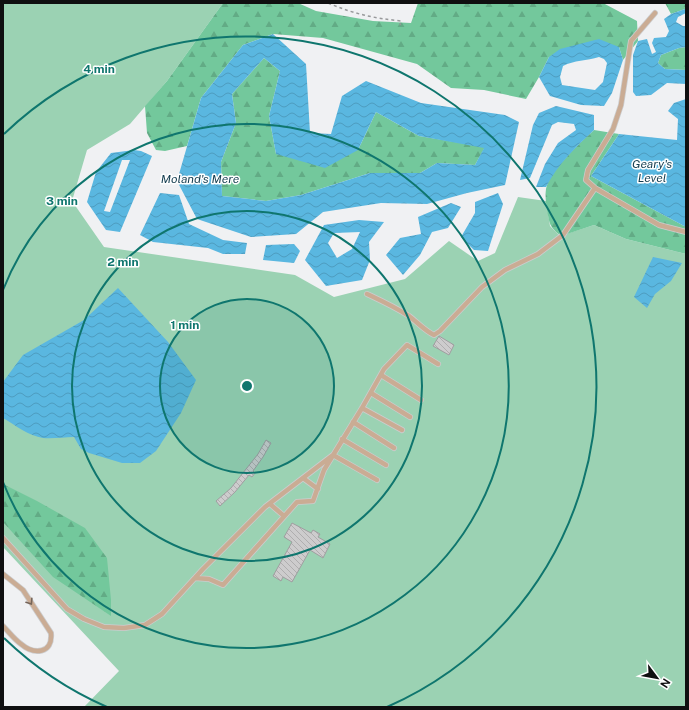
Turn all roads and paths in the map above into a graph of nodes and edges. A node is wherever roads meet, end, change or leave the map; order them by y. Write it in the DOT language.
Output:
graph roads {
  1 [pos="328,3"];
  2 [pos="655,13"];
  3 [pos="400,26"];
  4 [pos="595,188"];
  5 [pos="686,232"];
  6 [pos="367,294"];
  7 [pos="438,364"];
  8 [pos="381,375"];
  9 [pos="371,393"];
  10 [pos="421,400"];
  11 [pos="362,408"];
  12 [pos="410,417"];
  13 [pos="353,422"];
  14 [pos="402,430"];
  15 [pos="342,439"];
  16 [pos="394,448"];
  17 [pos="333,455"];
  18 [pos="386,465"];
  19 [pos="303,478"];
  20 [pos="377,480"];
  21 [pos="318,489"];
  22 [pos="270,504"];
  23 [pos="284,516"];
  24 [pos="3,538"];
  25 [pos="3,574"];
  26 [pos="195,578"];
  27 [pos="3,626"];
  1 -- 3 [label="path"];
  2 -- 4 [label="lane"];
  4 -- 5 [label="lane"];
  4 -- 6 [label="lane"];
  7 -- 8 [label="lane"];
  8 -- 9 [label="lane"];
  8 -- 10 [label="lane"];
  9 -- 11 [label="lane"];
  9 -- 12 [label="lane"];
  11 -- 13 [label="lane"];
  11 -- 14 [label="lane"];
  13 -- 15 [label="lane"];
  13 -- 16 [label="lane"];
  15 -- 17 [label="lane"];
  15 -- 18 [label="lane"];
  17 -- 19 [label="lane"];
  17 -- 20 [label="lane"];
  17 -- 21 [label="lane"];
  19 -- 21 [label="lane"];
  19 -- 22 [label="lane"];
  21 -- 23 [label="lane"];
  22 -- 23 [label="lane"];
  22 -- 26 [label="lane"];
  23 -- 26 [label="lane"];
  24 -- 26 [label="lane"];
  25 -- 27 [label="lane, one-way"];
}
